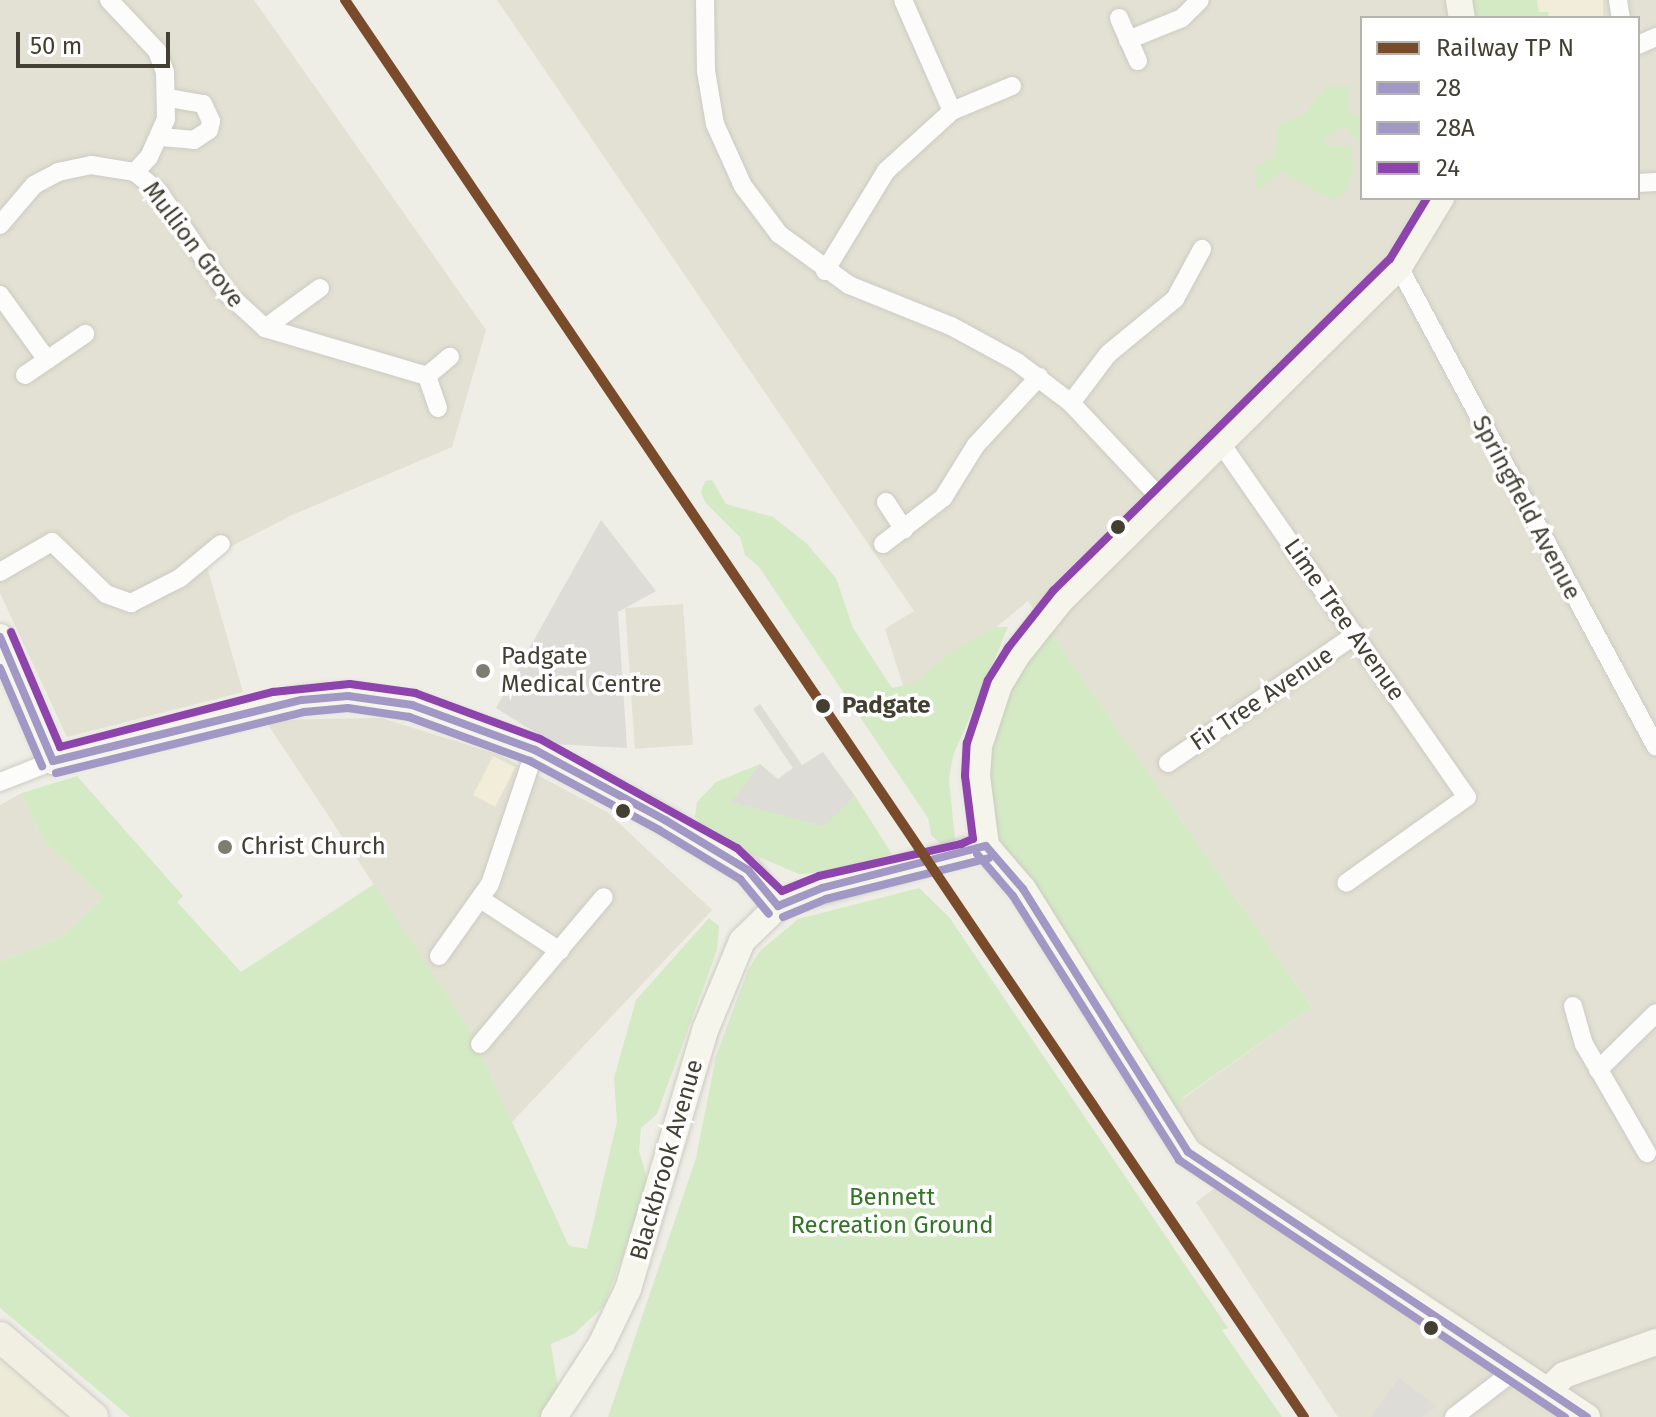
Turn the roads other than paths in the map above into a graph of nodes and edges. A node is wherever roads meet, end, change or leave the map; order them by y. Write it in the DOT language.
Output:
graph roads {
  1 [pos="109,0"];
  2 [pos="705,0"];
  3 [pos="903,0"];
  4 [pos="1200,0"];
  5 [pos="1119,18"];
  6 [pos="1128,40"];
  7 [pos="1138,61"];
  8 [pos="1012,86"];
  9 [pos="168,98"];
  10 [pos="952,111"];
  11 [pos="161,137"];
  12 [pos="135,172"];
  13 [pos="1441,200"];
  14 [pos="6,204"];
  15 [pos="0,225"];
  16 [pos="1202,249"];
  17 [pos="1399,267"];
  18 [pos="825,271"];
  19 [pos="320,288"];
  20 [pos="0,295"];
  21 [pos="265,328"];
  22 [pos="85,334"];
  23 [pos="450,357"];
  24 [pos="47,360"];
  25 [pos="25,375"];
  26 [pos="427,376"];
  27 [pos="1039,377"];
  28 [pos="1071,403"];
  29 [pos="438,408"];
  30 [pos="1220,442"];
  31 [pos="1162,500"];
  32 [pos="886,502"];
  33 [pos="904,530"];
  34 [pos="221,544"];
  35 [pos="883,544"];
  36 [pos="0,572"];
  37 [pos="1355,635"];
  38 [pos="0,637"];
  39 [pos="1656,747"];
  40 [pos="535,750"];
  41 [pos="53,761"];
  42 [pos="1168,763"];
  43 [pos="0,782"];
  44 [pos="986,846"];
  45 [pos="1346,883"];
  46 [pos="604,897"];
  47 [pos="482,900"];
  48 [pos="778,906"];
  49 [pos="560,951"];
  50 [pos="439,956"];
  51 [pos="1573,1006"];
  52 [pos="1656,1013"];
  53 [pos="480,1044"];
  54 [pos="1598,1070"];
  55 [pos="1647,1153"];
  56 [pos="0,1337"];
  57 [pos="1656,1342"];
  58 [pos="1514,1371"];
  59 [pos="1547,1391"];
  60 [pos="93,1417"];
  61 [pos="554,1417"];
  62 [pos="1454,1417"];
  63 [pos="1587,1417"];
  1 -- 9 [label="street"];
  2 -- 18 [label="street"];
  3 -- 10 [label="street"];
  4 -- 6 [label="street"];
  5 -- 6 [label="street"];
  6 -- 7 [label="street"];
  8 -- 10 [label="street"];
  9 -- 11 [label="street"];
  9 -- 11 [label="street"];
  10 -- 18 [label="street"];
  11 -- 12 [label="street"];
  12 -- 14 [label="street, Mullion Grove"];
  12 -- 21 [label="street, Mullion Grove"];
  13 -- 17 [label="street"];
  14 -- 15 [label="street, Mullion Grove"];
  16 -- 28 [label="street"];
  17 -- 30 [label="street"];
  17 -- 39 [label="street, Springfield Avenue"];
  18 -- 27 [label="street"];
  19 -- 21 [label="street"];
  20 -- 24 [label="street"];
  21 -- 26 [label="street, Mullion Grove"];
  22 -- 24 [label="street"];
  23 -- 26 [label="street"];
  24 -- 25 [label="street"];
  26 -- 29 [label="street"];
  27 -- 28 [label="street"];
  27 -- 33 [label="street"];
  28 -- 31 [label="street"];
  30 -- 31 [label="street"];
  30 -- 37 [label="street, Lime Tree Avenue"];
  31 -- 44 [label="street"];
  32 -- 33 [label="street"];
  33 -- 35 [label="street"];
  34 -- 36 [label="street"];
  37 -- 42 [label="street, Fir Tree Avenue"];
  37 -- 45 [label="street, Lime Tree Avenue"];
  38 -- 41 [label="street"];
  40 -- 41 [label="street"];
  40 -- 47 [label="street"];
  40 -- 48 [label="street"];
  41 -- 43 [label="street"];
  44 -- 48 [label="street"];
  44 -- 58 [label="street"];
  46 -- 49 [label="street"];
  47 -- 49 [label="street"];
  47 -- 50 [label="street"];
  48 -- 61 [label="street, Blackbrook Avenue"];
  49 -- 53 [label="street"];
  51 -- 54 [label="street"];
  52 -- 54 [label="street"];
  54 -- 55 [label="street"];
  56 -- 60 [label="main road"];
  57 -- 59 [label="street"];
  58 -- 59 [label="street"];
  58 -- 62 [label="street"];
  59 -- 63 [label="street"];
}
